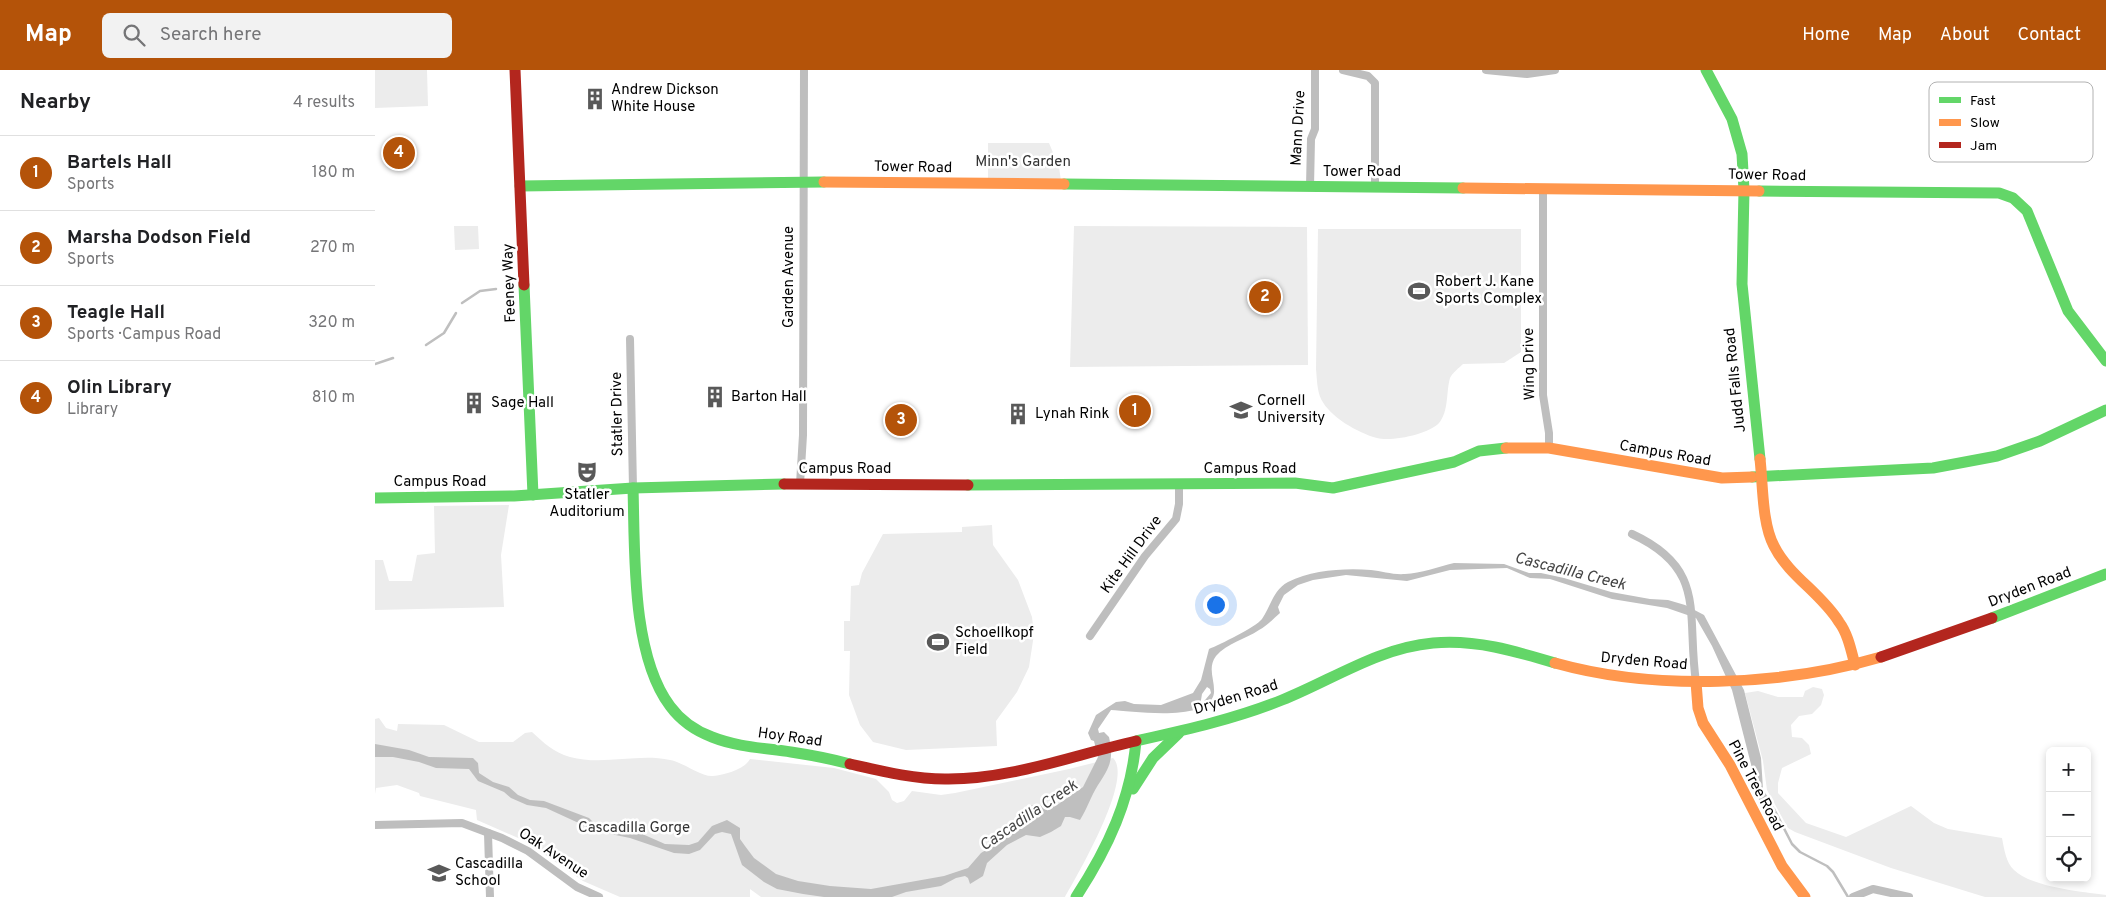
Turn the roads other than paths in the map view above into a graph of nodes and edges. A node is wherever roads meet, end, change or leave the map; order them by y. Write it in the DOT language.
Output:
graph roads {
  1 [pos="515,70"];
  2 [pos="804,70"];
  3 [pos="1315,70"];
  4 [pos="1343,70"];
  5 [pos="1486,70"];
  6 [pos="1555,70"];
  7 [pos="1706,70"];
  8 [pos="805,183"];
  9 [pos="520,186"];
  10 [pos="1310,187"];
  11 [pos="1375,187"];
  12 [pos="1543,189"];
  13 [pos="1745,190"];
  14 [pos="630,339"];
  15 [pos="2106,361"];
  16 [pos="2106,410"];
  17 [pos="1549,448"];
  18 [pos="1762,477"];
  19 [pos="800,484"];
  20 [pos="1179,484"];
  21 [pos="633,488"];
  22 [pos="533,495"];
  23 [pos="375,498"];
  24 [pos="1632,534"];
  25 [pos="2106,574"];
  26 [pos="1090,636"];
  27 [pos="1855,665"];
  28 [pos="1696,682"];
  29 [pos="1183,730"];
  30 [pos="1136,741"];
  31 [pos="1122,810"];
  32 [pos="375,825"];
  33 [pos="488,833"];
  34 [pos="590,895"];
  35 [pos="1854,896"];
  36 [pos="490,897"];
  37 [pos="599,897"];
  38 [pos="1075,897"];
  39 [pos="1805,897"];
  40 [pos="1909,897"];
  1 -- 9 [label="street, Feeney Way"];
  2 -- 8 [label="street, Garden Avenue"];
  3 -- 10 [label="street, Mann Drive"];
  4 -- 11 [label="street"];
  5 -- 6 [label="street"];
  7 -- 13 [label="street, Judd Falls Road"];
  8 -- 9 [label="street, Tower Road"];
  8 -- 10 [label="street, Tower Road"];
  8 -- 19 [label="street, Garden Avenue"];
  9 -- 22 [label="street, Feeney Way"];
  10 -- 11 [label="street, Tower Road"];
  11 -- 12 [label="street, Tower Road"];
  12 -- 13 [label="street, Tower Road"];
  12 -- 17 [label="street, Wing Drive"];
  13 -- 15 [label="street, Tower Road"];
  13 -- 18 [label="street, Judd Falls Road"];
  14 -- 21 [label="street, Statler Drive"];
  16 -- 18 [label="street, Campus Road"];
  17 -- 18 [label="street, Campus Road"];
  17 -- 20 [label="street, Campus Road"];
  18 -- 27 [label="street, Judd Falls Road"];
  19 -- 20 [label="street, Campus Road"];
  19 -- 21 [label="street, Campus Road"];
  20 -- 26 [label="street, Kite Hill Drive"];
  21 -- 22 [label="street, Campus Road"];
  21 -- 30 [label="street, Hoy Road"];
  22 -- 23 [label="street, Campus Road"];
  24 -- 28 [label="street"];
  25 -- 27 [label="street, Dryden Road"];
  27 -- 28 [label="street, Dryden Road"];
  28 -- 29 [label="street, Dryden Road"];
  28 -- 39 [label="street, Pine Tree Road"];
  29 -- 30 [label="street, Dryden Road"];
  29 -- 31 [label="street, Dryden Road"];
  30 -- 31 [label="street, Dryden Road"];
  31 -- 38 [label="street, Dryden Road"];
  32 -- 33 [label="street, Oak Avenue"];
  33 -- 34 [label="street, Oak Avenue"];
  33 -- 36 [label="street"];
  34 -- 37 [label="street, Oak Avenue"];
  35 -- 40 [label="street"];
}
